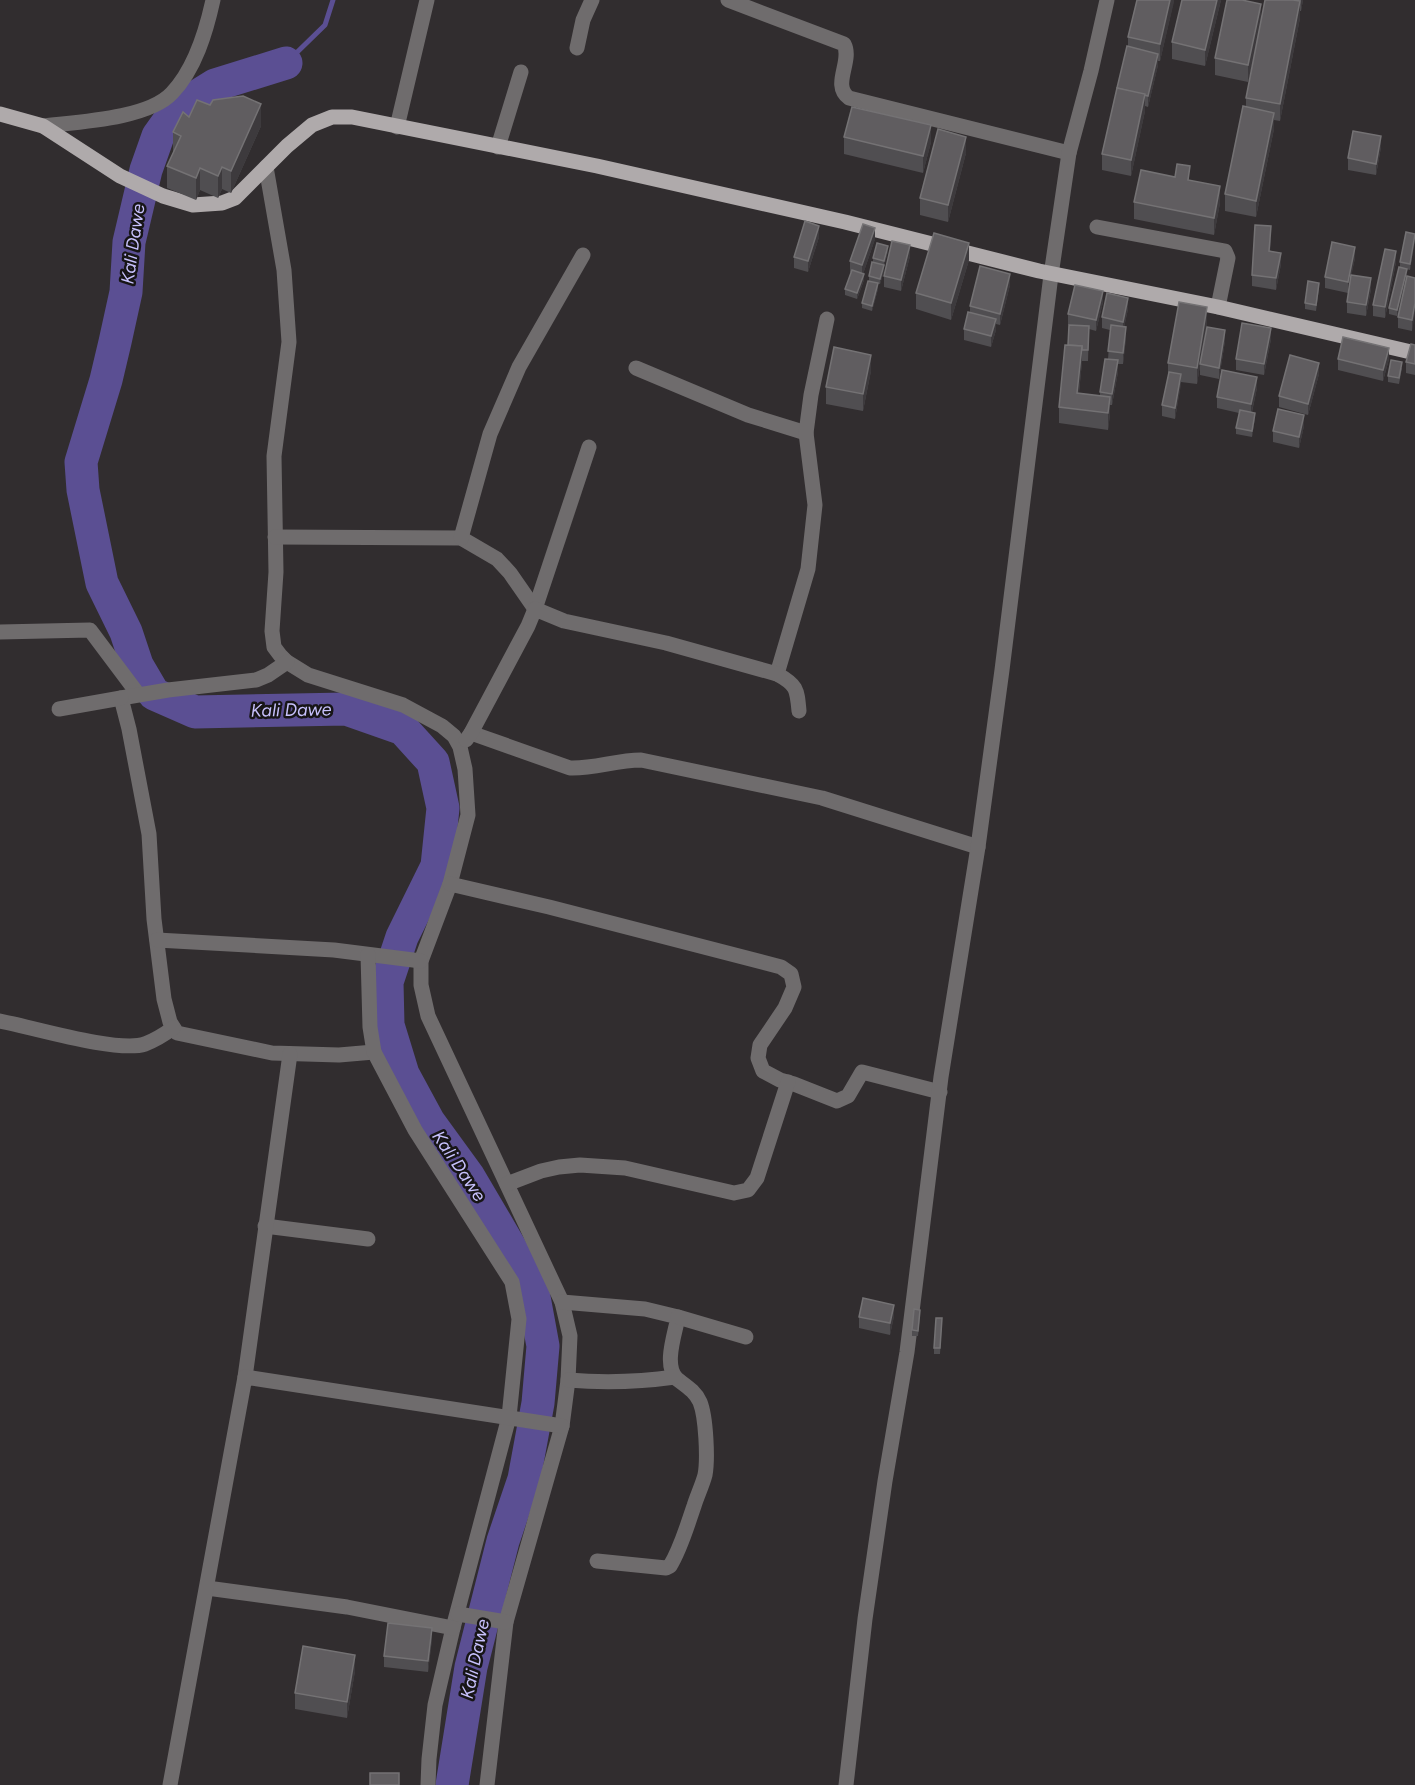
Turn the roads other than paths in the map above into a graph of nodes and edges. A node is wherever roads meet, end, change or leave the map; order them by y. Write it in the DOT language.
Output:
graph roads {
  1 [pos="213,0"];
  2 [pos="428,0"];
  3 [pos="592,0"];
  4 [pos="728,0"];
  5 [pos="1107,0"];
  6 [pos="577,48"];
  7 [pos="521,72"];
  8 [pos="0,114"];
  9 [pos="43,126"];
  10 [pos="397,127"];
  11 [pos="498,147"];
  12 [pos="1069,153"];
  13 [pos="266,167"];
  14 [pos="1097,227"];
  15 [pos="583,255"];
  16 [pos="1218,307"];
  17 [pos="827,319"];
  18 [pos="1415,353"];
  19 [pos="636,369"];
  20 [pos="806,433"];
  21 [pos="589,447"];
  22 [pos="275,537"];
  23 [pos="461,538"];
  24 [pos="535,609"];
  25 [pos="0,632"];
  26 [pos="287,662"];
  27 [pos="777,674"];
  28 [pos="138,694"];
  29 [pos="121,698"];
  30 [pos="59,709"];
  31 [pos="799,711"];
  32 [pos="471,733"];
  33 [pos="460,747"];
  34 [pos="978,847"];
  35 [pos="450,884"];
  36 [pos="157,940"];
  37 [pos="375,956"];
  38 [pos="421,961"];
  39 [pos="0,1021"];
  40 [pos="173,1028"];
  41 [pos="374,1052"];
  42 [pos="290,1054"];
  43 [pos="788,1082"];
  44 [pos="940,1092"];
  45 [pos="507,1184"];
  46 [pos="265,1226"];
  47 [pos="368,1239"];
  48 [pos="562,1302"];
  49 [pos="678,1317"];
  50 [pos="746,1337"];
  51 [pos="245,1377"];
  52 [pos="675,1377"];
  53 [pos="568,1380"];
  54 [pos="509,1417"];
  55 [pos="555,1424"];
  56 [pos="597,1561"];
  57 [pos="207,1588"];
  58 [pos="455,1621"];
  59 [pos="506,1622"];
  60 [pos="171,1785"];
  61 [pos="428,1785"];
  62 [pos="487,1785"];
  63 [pos="846,1785"];
  1 -- 9 [label="street"];
  2 -- 10 [label="street"];
  3 -- 6 [label="street"];
  4 -- 12 [label="street"];
  5 -- 12 [label="street"];
  7 -- 11 [label="street"];
  8 -- 9 [label="main road"];
  9 -- 13 [label="main road"];
  10 -- 11 [label="main road"];
  10 -- 13 [label="main road"];
  11 -- 16 [label="main road"];
  12 -- 34 [label="street"];
  13 -- 22 [label="street"];
  14 -- 16 [label="street"];
  15 -- 23 [label="street"];
  16 -- 18 [label="main road"];
  17 -- 20 [label="street"];
  19 -- 20 [label="street"];
  20 -- 27 [label="street"];
  21 -- 24 [label="street"];
  22 -- 23 [label="street"];
  22 -- 26 [label="street"];
  23 -- 24 [label="street"];
  24 -- 27 [label="street"];
  24 -- 32 [label="street"];
  25 -- 28 [label="street"];
  26 -- 28 [label="street"];
  26 -- 33 [label="street"];
  27 -- 31 [label="street"];
  28 -- 29 [label="street"];
  29 -- 30 [label="street"];
  29 -- 36 [label="street"];
  32 -- 33 [label="street"];
  32 -- 34 [label="street"];
  33 -- 35 [label="street"];
  34 -- 44 [label="street"];
  35 -- 38 [label="street"];
  35 -- 43 [label="street"];
  36 -- 37 [label="street"];
  36 -- 40 [label="street"];
  37 -- 38 [label="street"];
  37 -- 41 [label="street"];
  38 -- 45 [label="street"];
  39 -- 40 [label="street"];
  40 -- 42 [label="street"];
  41 -- 42 [label="street"];
  41 -- 54 [label="street"];
  42 -- 46 [label="street"];
  43 -- 44 [label="street"];
  43 -- 45 [label="street"];
  44 -- 63 [label="street"];
  45 -- 48 [label="street"];
  46 -- 47 [label="street"];
  46 -- 51 [label="street"];
  48 -- 49 [label="street"];
  48 -- 53 [label="street"];
  49 -- 50 [label="street"];
  49 -- 52 [label="street"];
  51 -- 54 [label="street"];
  51 -- 57 [label="street"];
  52 -- 53 [label="street"];
  52 -- 56 [label="street"];
  53 -- 55 [label="street"];
  54 -- 55 [label="street"];
  54 -- 58 [label="street"];
  55 -- 59 [label="street"];
  57 -- 58 [label="street"];
  57 -- 60 [label="street"];
  58 -- 59 [label="street"];
  58 -- 61 [label="street"];
  59 -- 62 [label="street"];
}
